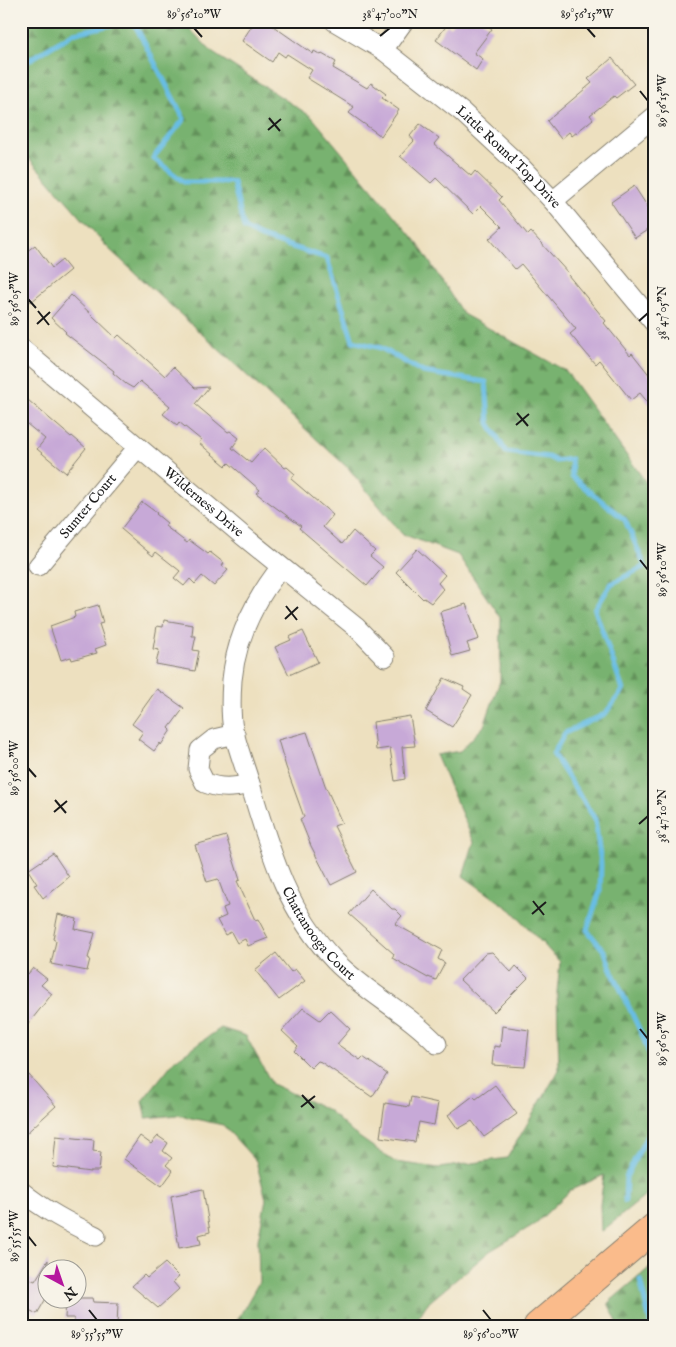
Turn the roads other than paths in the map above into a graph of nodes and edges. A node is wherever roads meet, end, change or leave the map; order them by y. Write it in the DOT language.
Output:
graph roads {
  1 [pos="334,21"];
  2 [pos="404,21"];
  3 [pos="383,50"];
  4 [pos="655,116"];
  5 [pos="552,201"];
  6 [pos="655,324"];
  7 [pos="21,348"];
  8 [pos="138,447"];
  9 [pos="38,566"];
  10 [pos="281,567"];
  11 [pos="385,657"];
  12 [pos="235,734"];
  13 [pos="250,784"];
  14 [pos="438,1044"];
  15 [pos="21,1191"];
  16 [pos="655,1227"];
  17 [pos="96,1236"];
  18 [pos="538,1326"];
  1 -- 3 [label="street, Little Round Top Drive"];
  2 -- 3 [label="street"];
  3 -- 5 [label="street, Little Round Top Drive"];
  4 -- 5 [label="street"];
  5 -- 6 [label="street, Little Round Top Drive"];
  7 -- 8 [label="street, Wilderness Drive"];
  8 -- 9 [label="street, Sumter Court"];
  8 -- 10 [label="street, Wilderness Drive"];
  10 -- 11 [label="street, Wilderness Drive"];
  10 -- 12 [label="street, Chattanooga Court"];
  12 -- 13 [label="street, Chattanooga Court"];
  12 -- 13 [label="street"];
  13 -- 14 [label="street, Chattanooga Court"];
  15 -- 17 [label="street"];
  16 -- 18 [label="main road"];
}
